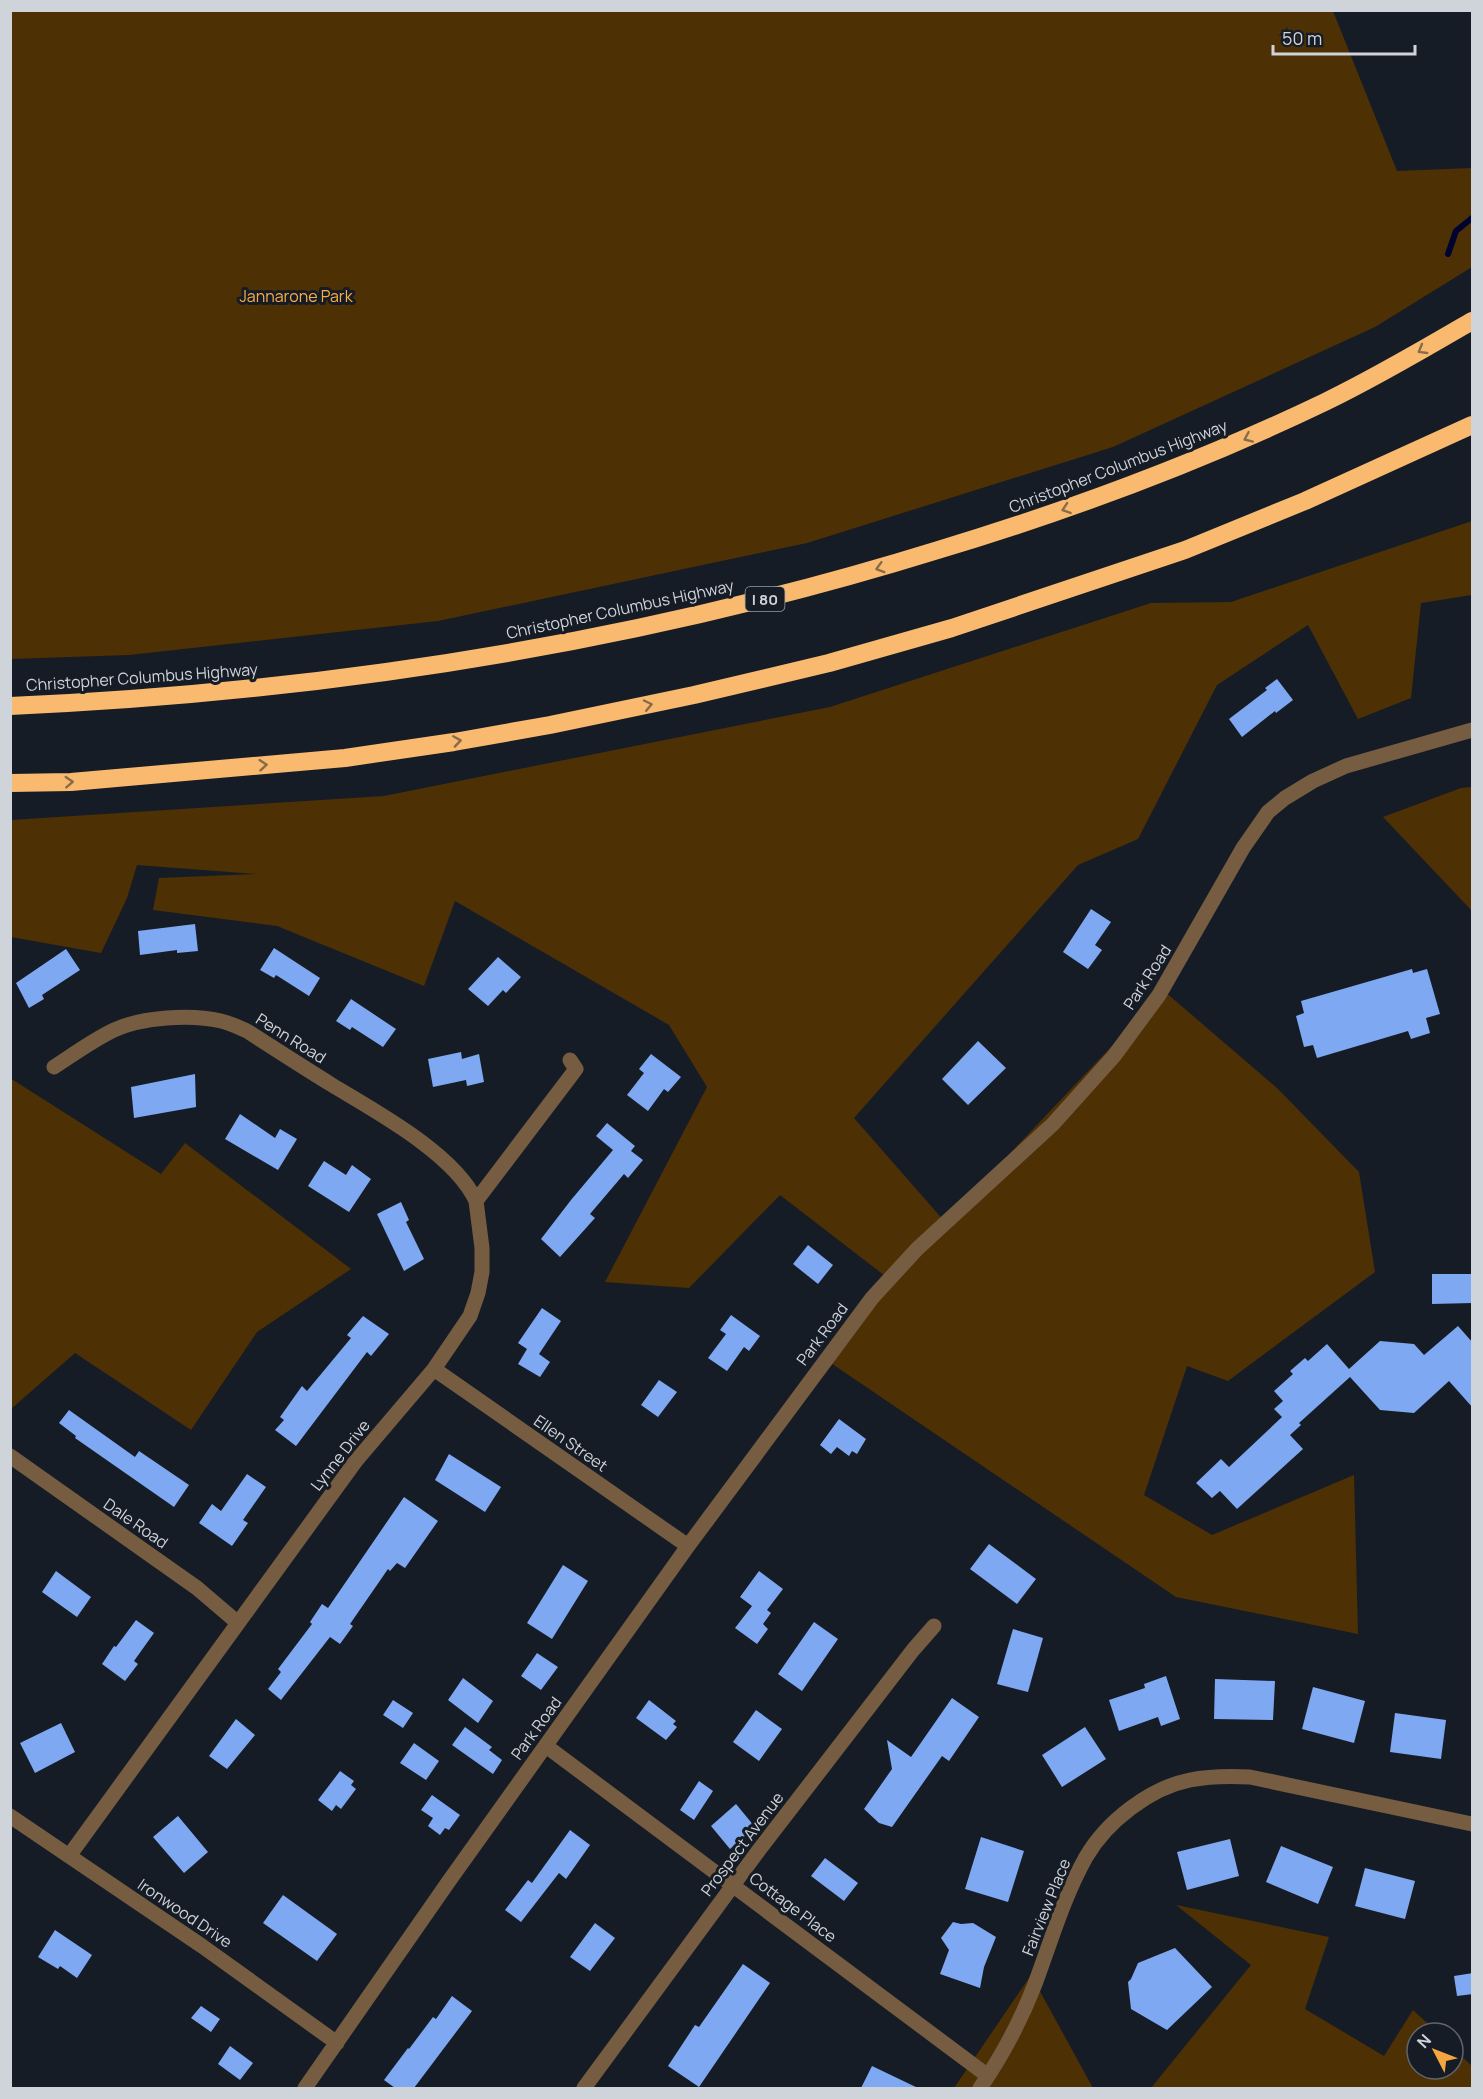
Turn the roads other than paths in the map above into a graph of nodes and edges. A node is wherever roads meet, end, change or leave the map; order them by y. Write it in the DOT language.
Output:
graph roads {
  1 [pos="1473,321"];
  2 [pos="1473,425"];
  3 [pos="10,706"];
  4 [pos="1473,730"];
  5 [pos="10,783"];
  6 [pos="570,1060"];
  7 [pos="54,1067"];
  8 [pos="476,1201"];
  9 [pos="434,1369"];
  10 [pos="10,1456"];
  11 [pos="688,1546"];
  12 [pos="238,1623"];
  13 [pos="934,1626"];
  14 [pos="546,1746"];
  15 [pos="10,1816"];
  16 [pos="1473,1824"];
  17 [pos="69,1856"];
  18 [pos="733,1885"];
  19 [pos="337,2043"];
  20 [pos="984,2082"];
  21 [pos="305,2088"];
  22 [pos="584,2088"];
  1 -- 3 [label="highway, Christopher Columbus Highway / I 80, one-way"];
  5 -- 2 [label="highway, one-way"];
  4 -- 11 [label="street, Park Road"];
  6 -- 8 [label="street"];
  7 -- 8 [label="street, Penn Road"];
  8 -- 9 [label="street, Lynne Drive"];
  9 -- 11 [label="street, Ellen Street"];
  9 -- 12 [label="street, Lynne Drive"];
  10 -- 12 [label="street, Dale Road"];
  11 -- 14 [label="street, Park Road"];
  12 -- 17 [label="street, Lynne Drive"];
  13 -- 18 [label="street, Prospect Avenue"];
  14 -- 18 [label="street, Cottage Place"];
  14 -- 19 [label="street, Park Road"];
  15 -- 17 [label="street, Ironwood Drive"];
  16 -- 20 [label="street, Fairview Place"];
  17 -- 19 [label="street, Ironwood Drive"];
  18 -- 20 [label="street, Cottage Place"];
  18 -- 22 [label="street, Prospect Avenue"];
  19 -- 21 [label="street, Park Road"];
}
